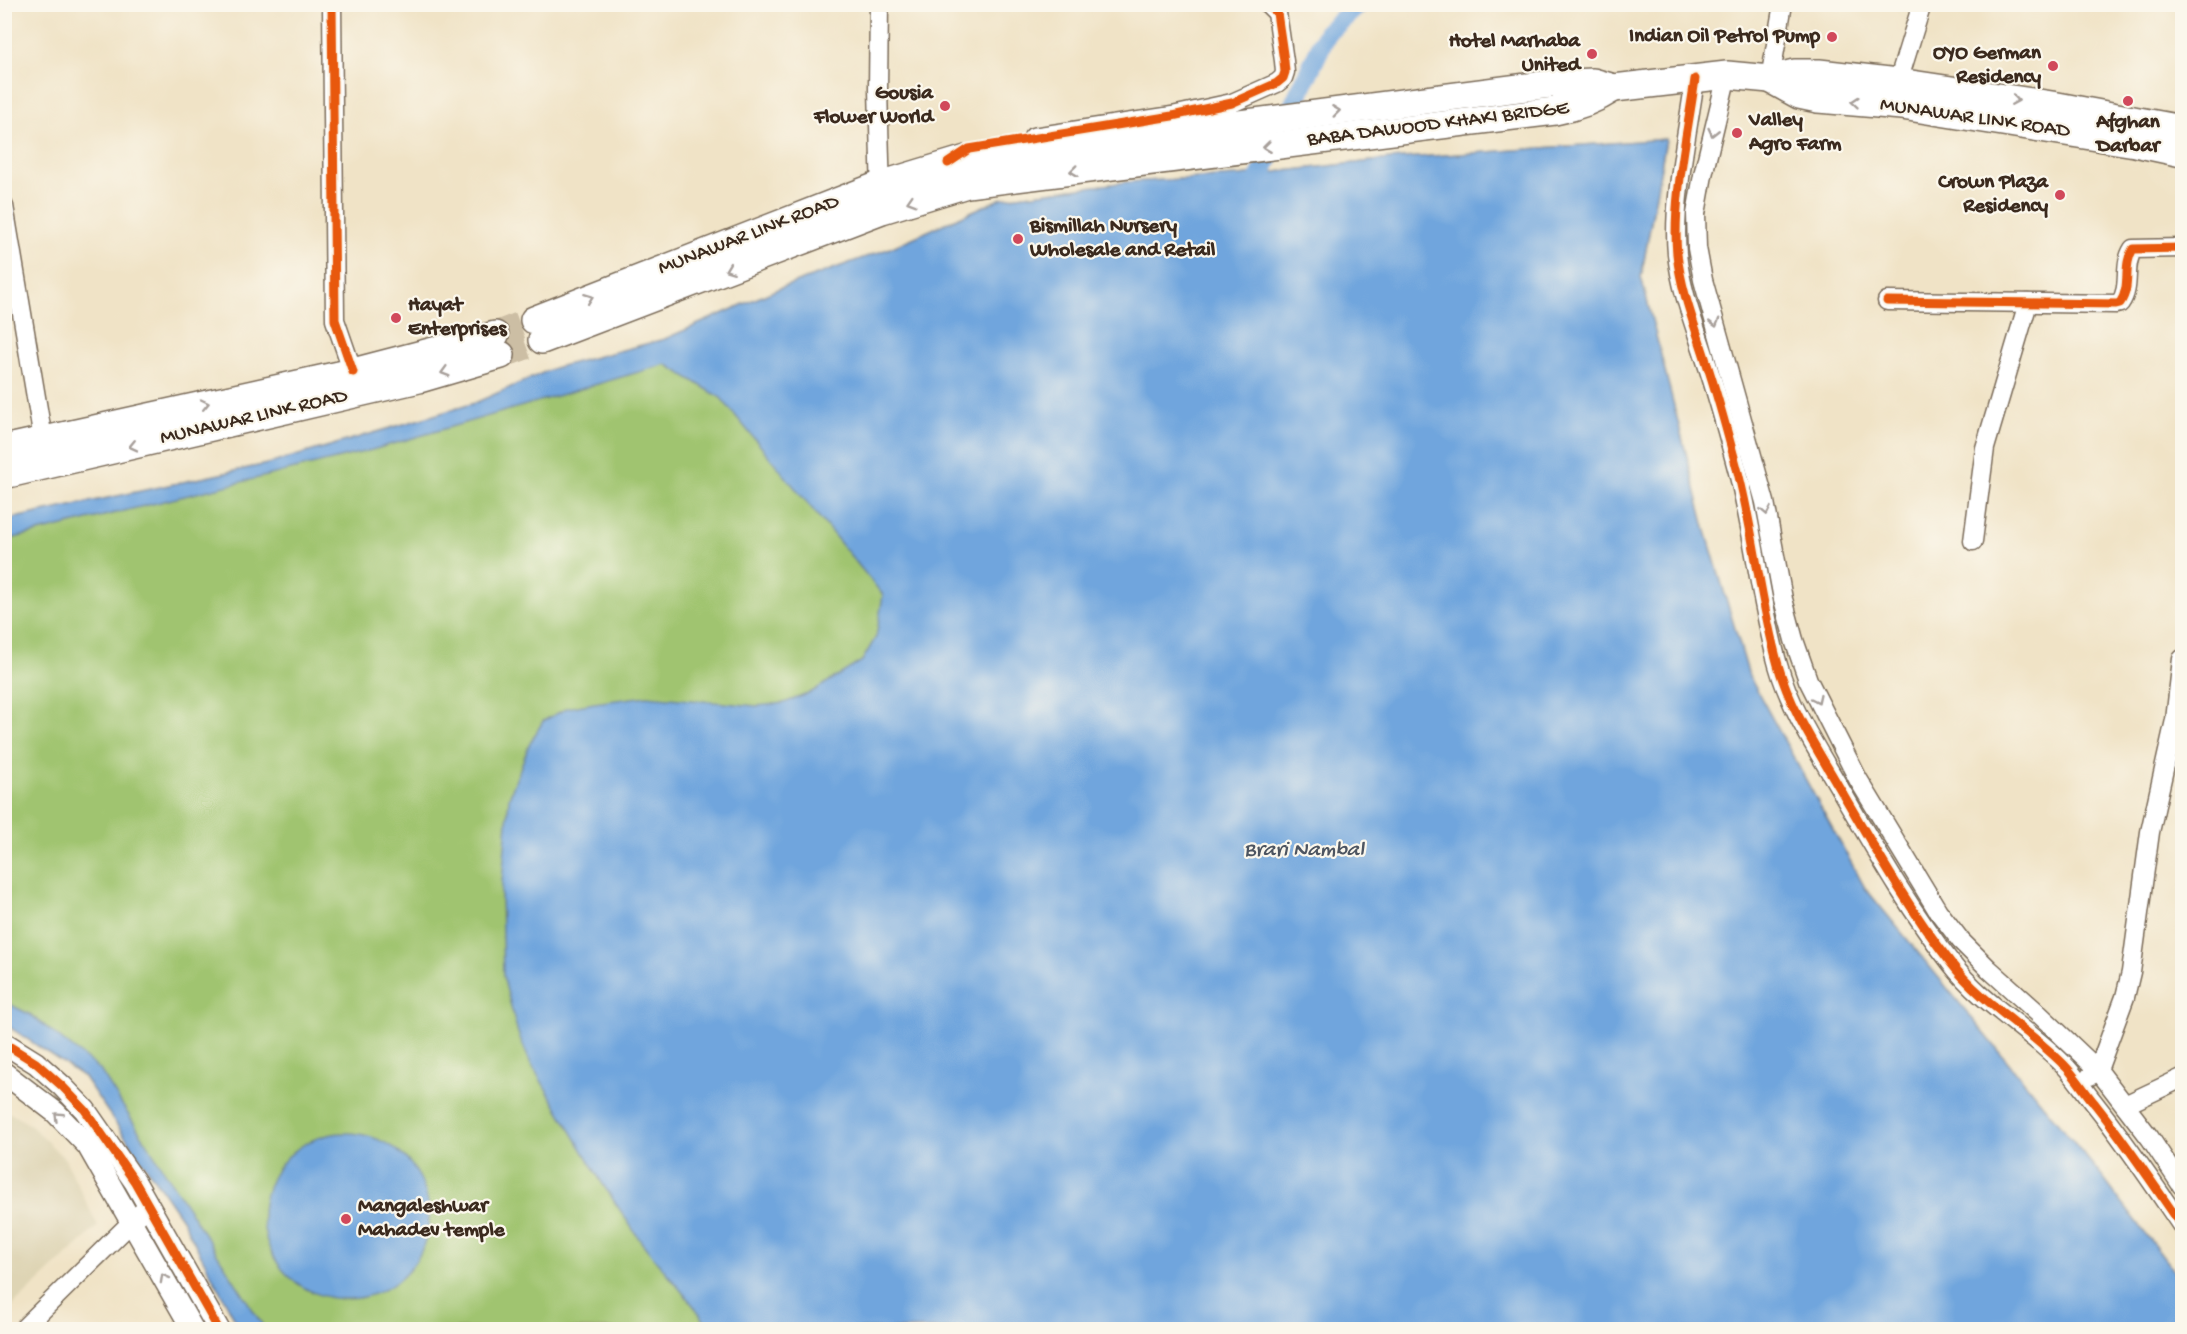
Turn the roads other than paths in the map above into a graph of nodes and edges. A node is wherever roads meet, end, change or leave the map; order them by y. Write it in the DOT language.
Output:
graph roads {
  1 [pos="332,4"];
  2 [pos="879,4"];
  3 [pos="1268,4"];
  4 [pos="1783,4"];
  5 [pos="1922,4"];
  6 [pos="1727,75"];
  7 [pos="1695,79"];
  8 [pos="1770,79"];
  9 [pos="1898,82"];
  10 [pos="1614,88"];
  11 [pos="2182,129"];
  12 [pos="2182,153"];
  13 [pos="960,169"];
  14 [pos="881,198"];
  15 [pos="4,206"];
  16 [pos="2182,248"];
  17 [pos="1887,301"];
  18 [pos="2028,303"];
  19 [pos="538,330"];
  20 [pos="498,345"];
  21 [pos="355,383"];
  22 [pos="43,439"];
  23 [pos="4,449"];
  24 [pos="4,475"];
  25 [pos="1973,541"];
  26 [pos="2182,659"];
  27 [pos="2181,694"];
  28 [pos="1858,779"];
  29 [pos="1840,789"];
  30 [pos="4,1043"];
  31 [pos="2098,1070"];
  32 [pos="4,1073"];
  33 [pos="2182,1078"];
  34 [pos="2079,1084"];
  35 [pos="2125,1105"];
  36 [pos="2182,1185"];
  37 [pos="149,1205"];
  38 [pos="133,1222"];
  39 [pos="2182,1226"];
  40 [pos="22,1329"];
  41 [pos="193,1329"];
  42 [pos="219,1329"];
  1 -- 21 [label="street"];
  2 -- 14 [label="street"];
  3 -- 13 [label="street"];
  4 -- 8 [label="street"];
  5 -- 9 [label="street"];
  6 -- 7 [label="main road, MUNAWAR LINK ROAD"];
  6 -- 8 [label="main road, MUNAWAR LINK ROAD"];
  6 -- 28 [label="street, one-way"];
  7 -- 10 [label="main road, MUNAWAR LINK ROAD"];
  7 -- 29 [label="street"];
  8 -- 9 [label="main road, MUNAWAR LINK ROAD"];
  12 -- 8 [label="main road, MUNAWAR LINK ROAD, one-way"];
  9 -- 11 [label="main road, MUNAWAR LINK ROAD, one-way"];
  13 -- 10 [label="main road, BABA DAWOOD KHAKI BRIDGE, one-way"];
  10 -- 13 [label="main road, BABA DAWOOD KHAKI BRIDGE, one-way"];
  13 -- 14 [label="main road, MUNAWAR LINK ROAD"];
  14 -- 19 [label="main road, MUNAWAR LINK ROAD"];
  15 -- 22 [label="street"];
  16 -- 18 [label="street"];
  17 -- 18 [label="street"];
  18 -- 25 [label="street"];
  20 -- 21 [label="main road, MUNAWAR LINK ROAD"];
  22 -- 21 [label="main road, MUNAWAR LINK ROAD, one-way"];
  21 -- 24 [label="main road, MUNAWAR LINK ROAD, one-way"];
  22 -- 23 [label="main road, MUNAWAR LINK ROAD"];
  26 -- 27 [label="street"];
  27 -- 31 [label="street"];
  28 -- 29 [label="street"];
  28 -- 31 [label="street"];
  29 -- 34 [label="street"];
  30 -- 37 [label="street"];
  31 -- 34 [label="street"];
  31 -- 35 [label="street"];
  38 -- 32 [label="street, one-way"];
  33 -- 35 [label="street"];
  34 -- 39 [label="street"];
  35 -- 36 [label="street"];
  37 -- 38 [label="street"];
  37 -- 42 [label="street"];
  38 -- 40 [label="street"];
  41 -- 38 [label="street, one-way"];
}
